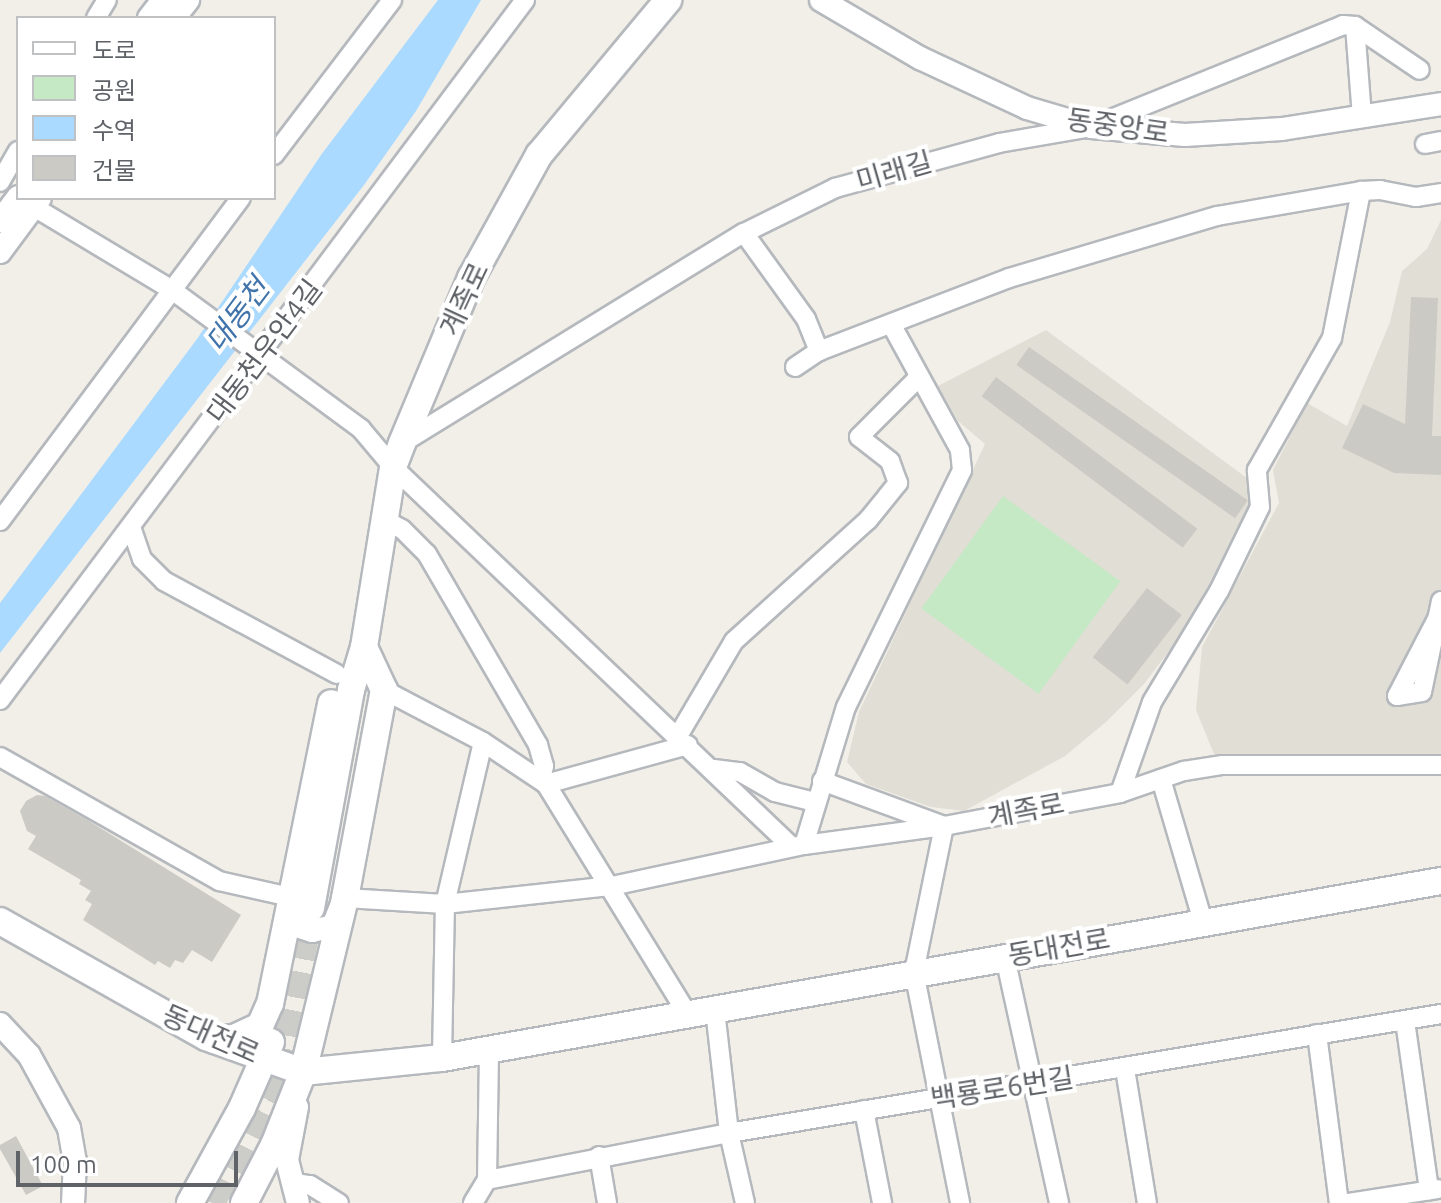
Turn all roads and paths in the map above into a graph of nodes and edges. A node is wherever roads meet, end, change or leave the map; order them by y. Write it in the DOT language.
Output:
graph roads {
  1 [pos="163,0"];
  2 [pos="188,0"];
  3 [pos="392,0"];
  4 [pos="525,0"];
  5 [pos="668,0"];
  6 [pos="821,0"];
  7 [pos="151,16"];
  8 [pos="176,16"];
  9 [pos="1355,26"];
  10 [pos="1420,70"];
  11 [pos="1441,104"];
  12 [pos="1362,118"];
  13 [pos="1091,127"];
  14 [pos="276,152"];
  15 [pos="16,155"];
  16 [pos="0,184"];
  17 [pos="1361,191"];
  18 [pos="1441,193"];
  19 [pos="23,200"];
  20 [pos="24,200"];
  21 [pos="26,200"];
  22 [pos="240,200"];
  23 [pos="0,221"];
  24 [pos="744,233"];
  25 [pos="0,252"];
  26 [pos="175,292"];
  27 [pos="891,324"];
  28 [pos="819,351"];
  29 [pos="255,353"];
  30 [pos="795,367"];
  31 [pos="919,377"];
  32 [pos="397,455"];
  33 [pos="383,519"];
  34 [pos="0,521"];
  35 [pos="131,527"];
  36 [pos="364,647"];
  37 [pos="337,674"];
  38 [pos="384,690"];
  39 [pos="0,700"];
  40 [pos="683,740"];
  41 [pos="483,742"];
  42 [pos="0,757"];
  43 [pos="1441,765"];
  44 [pos="714,769"];
  45 [pos="1161,779"];
  46 [pos="822,781"];
  47 [pos="543,782"];
  48 [pos="1120,793"];
  49 [pos="815,802"];
  50 [pos="944,826"];
  51 [pos="798,846"];
  52 [pos="1441,881"];
  53 [pos="612,886"];
  54 [pos="319,902"];
  55 [pos="445,904"];
  56 [pos="0,921"];
  57 [pos="1203,922"];
  58 [pos="284,948"];
  59 [pos="1005,957"];
  60 [pos="914,972"];
  61 [pos="715,1010"];
  62 [pos="1441,1014"];
  63 [pos="688,1015"];
  64 [pos="1405,1021"];
  65 [pos="0,1024"];
  66 [pos="1317,1034"];
  67 [pos="214,1040"];
  68 [pos="489,1049"];
  69 [pos="264,1058"];
  70 [pos="442,1058"];
  71 [pos="1125,1069"];
  72 [pos="303,1072"];
  73 [pos="1032,1084"];
  74 [pos="941,1098"];
  75 [pos="864,1110"];
  76 [pos="729,1133"];
  77 [pos="599,1156"];
  78 [pos="487,1180"];
  79 [pos="1435,1189"];
  80 [pos="296,1193"];
  81 [pos="73,1203"];
  82 [pos="190,1203"];
  83 [pos="244,1203"];
  84 [pos="339,1203"];
  85 [pos="473,1203"];
  86 [pos="607,1203"];
  87 [pos="745,1203"];
  88 [pos="882,1203"];
  89 [pos="960,1203"];
  90 [pos="1059,1203"];
  91 [pos="1147,1203"];
  92 [pos="1339,1203"];
  93 [pos="1348,1203"];
  1 -- 7 [label="street"];
  2 -- 8 [label="street"];
  3 -- 14 [label="street"];
  4 -- 29 [label="street, 대동천우안4길"];
  5 -- 32 [label="main road, 계족로"];
  6 -- 13 [label="street, 동중앙로"];
  9 -- 10 [label="street"];
  9 -- 12 [label="street"];
  9 -- 13 [label="street, 미래길"];
  11 -- 12 [label="street, 동중앙로"];
  12 -- 13 [label="street, 동중앙로"];
  13 -- 24 [label="street, 미래길"];
  15 -- 16 [label="street"];
  17 -- 18 [label="street"];
  17 -- 27 [label="street"];
  17 -- 48 [label="street"];
  19 -- 23 [label="street"];
  20 -- 25 [label="street"];
  21 -- 26 [label="street"];
  22 -- 26 [label="street"];
  24 -- 28 [label="street"];
  24 -- 32 [label="street, 미래길"];
  26 -- 29 [label="street"];
  26 -- 34 [label="street"];
  27 -- 28 [label="street"];
  27 -- 31 [label="street"];
  28 -- 30 [label="street"];
  29 -- 32 [label="street"];
  29 -- 35 [label="street, 대동천우안4길"];
  31 -- 40 [label="street"];
  31 -- 46 [label="street"];
  32 -- 33 [label="main road, 계족로"];
  32 -- 40 [label="street"];
  33 -- 36 [label="main road, 계족로"];
  33 -- 47 [label="street"];
  35 -- 37 [label="street"];
  35 -- 39 [label="street, 대동천우안4길"];
  36 -- 37 [label="main road"];
  36 -- 38 [label="main road"];
  36 -- 54 [label="main road, 계족로"];
  37 -- 54 [label="main road"];
  38 -- 41 [label="street"];
  38 -- 54 [label="main road"];
  40 -- 44 [label="street"];
  40 -- 47 [label="street"];
  41 -- 47 [label="street"];
  41 -- 55 [label="street"];
  42 -- 54 [label="street"];
  43 -- 45 [label="street, 계족로"];
  44 -- 49 [label="street"];
  44 -- 51 [label="street"];
  45 -- 48 [label="street, 계족로"];
  45 -- 57 [label="street"];
  46 -- 49 [label="street"];
  46 -- 50 [label="street"];
  47 -- 53 [label="street"];
  48 -- 50 [label="street, 계족로"];
  49 -- 51 [label="street"];
  50 -- 51 [label="street, 계족로"];
  50 -- 60 [label="street"];
  51 -- 53 [label="street, 계족로"];
  52 -- 57 [label="main road, 동대전로"];
  53 -- 55 [label="street, 계족로"];
  53 -- 63 [label="street"];
  54 -- 55 [label="street, 계족로"];
  54 -- 58 [label="main road"];
  54 -- 72 [label="main road"];
  55 -- 70 [label="street"];
  56 -- 67 [label="main road, 동대전로"];
  57 -- 59 [label="main road, 동대전로"];
  58 -- 67 [label="main road"];
  58 -- 69 [label="main road"];
  59 -- 60 [label="main road, 동대전로"];
  59 -- 73 [label="street"];
  60 -- 61 [label="main road, 동대전로"];
  60 -- 74 [label="street"];
  61 -- 63 [label="main road, 동대전로"];
  61 -- 76 [label="street"];
  62 -- 64 [label="street, 백룡로6번길"];
  63 -- 68 [label="main road, 동대전로"];
  64 -- 66 [label="street, 백룡로6번길"];
  64 -- 79 [label="street"];
  65 -- 81 [label="street"];
  66 -- 71 [label="street, 백룡로6번길"];
  66 -- 92 [label="street"];
  67 -- 69 [label="main road, 동대전로"];
  68 -- 70 [label="main road, 동대전로"];
  68 -- 78 [label="street"];
  69 -- 72 [label="main road, 동대전로"];
  69 -- 82 [label="main road"];
  70 -- 72 [label="main road, 동대전로"];
  71 -- 73 [label="street, 백룡로6번길"];
  71 -- 91 [label="street"];
  72 -- 80 [label="street"];
  72 -- 83 [label="main road"];
  73 -- 74 [label="street, 백룡로6번길"];
  73 -- 90 [label="street"];
  74 -- 75 [label="street, 백룡로6번길"];
  74 -- 89 [label="street"];
  75 -- 76 [label="street, 백룡로6번길"];
  75 -- 88 [label="street"];
  76 -- 77 [label="street, 백룡로6번길"];
  76 -- 87 [label="street"];
  77 -- 78 [label="street, 백룡로6번길"];
  77 -- 86 [label="street"];
  78 -- 85 [label="street"];
  79 -- 93 [label="street"];
  80 -- 84 [label="street"];
}
